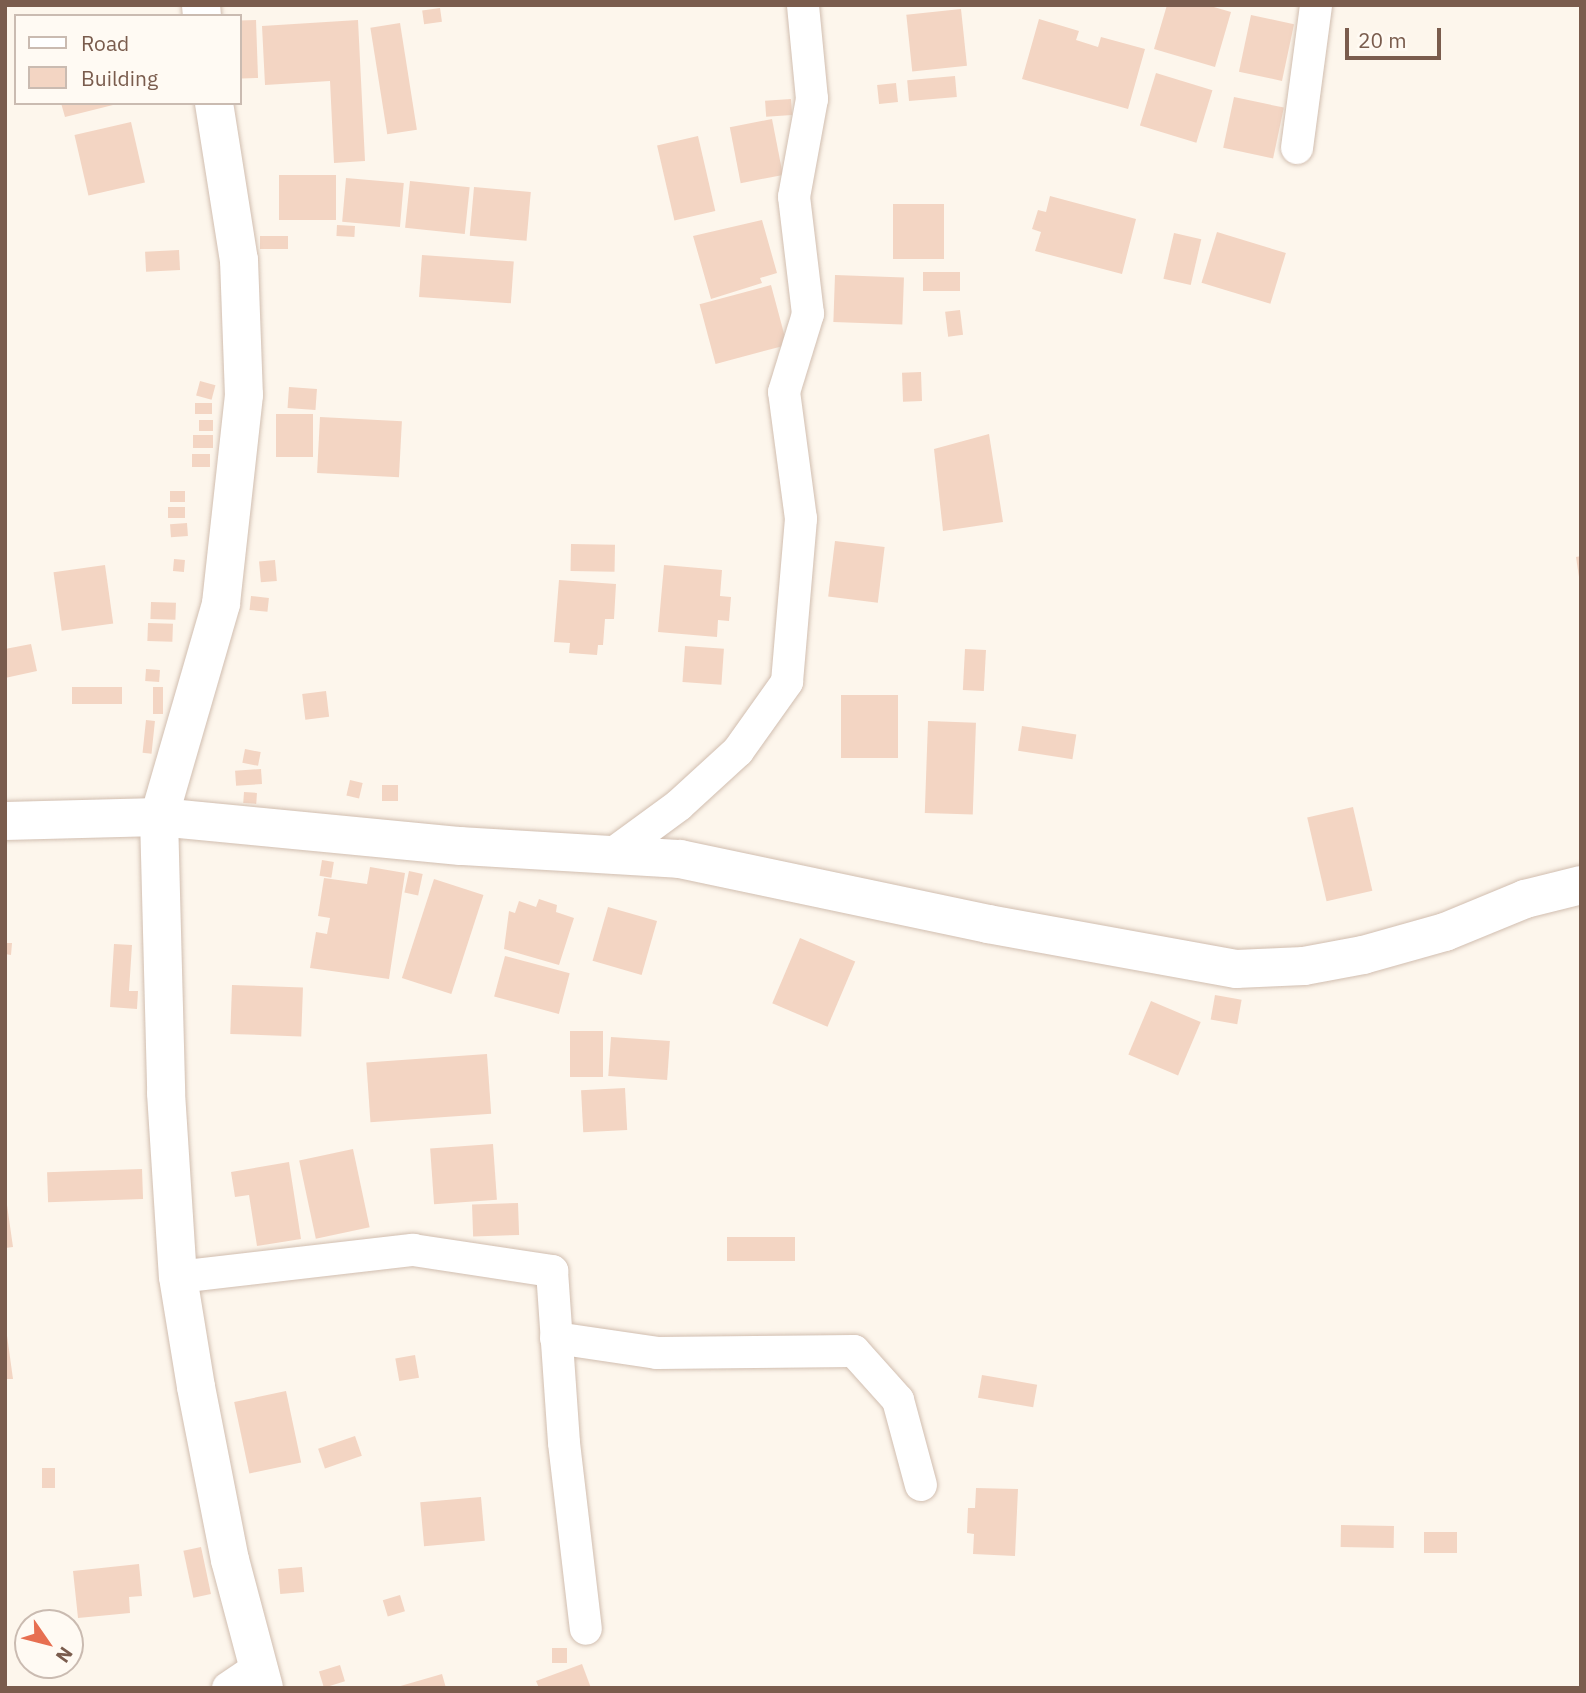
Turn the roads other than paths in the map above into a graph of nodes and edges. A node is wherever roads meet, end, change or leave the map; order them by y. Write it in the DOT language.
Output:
graph roads {
  1 [pos="803,5"];
  2 [pos="1316,5"];
  3 [pos="214,105"];
  4 [pos="1297,148"];
  5 [pos="159,817"];
  6 [pos="5,821"];
  7 [pos="611,855"];
  8 [pos="1581,885"];
  9 [pos="178,1277"];
  10 [pos="556,1338"];
  11 [pos="921,1485"];
  12 [pos="586,1629"];
  13 [pos="250,1681"];
  1 -- 7 [label="street"];
  2 -- 4 [label="street"];
  3 -- 5 [label="street"];
  5 -- 6 [label="street"];
  5 -- 7 [label="street"];
  5 -- 9 [label="street"];
  7 -- 8 [label="street"];
  9 -- 10 [label="street"];
  9 -- 13 [label="street"];
  10 -- 11 [label="street"];
  10 -- 12 [label="street"];
}
